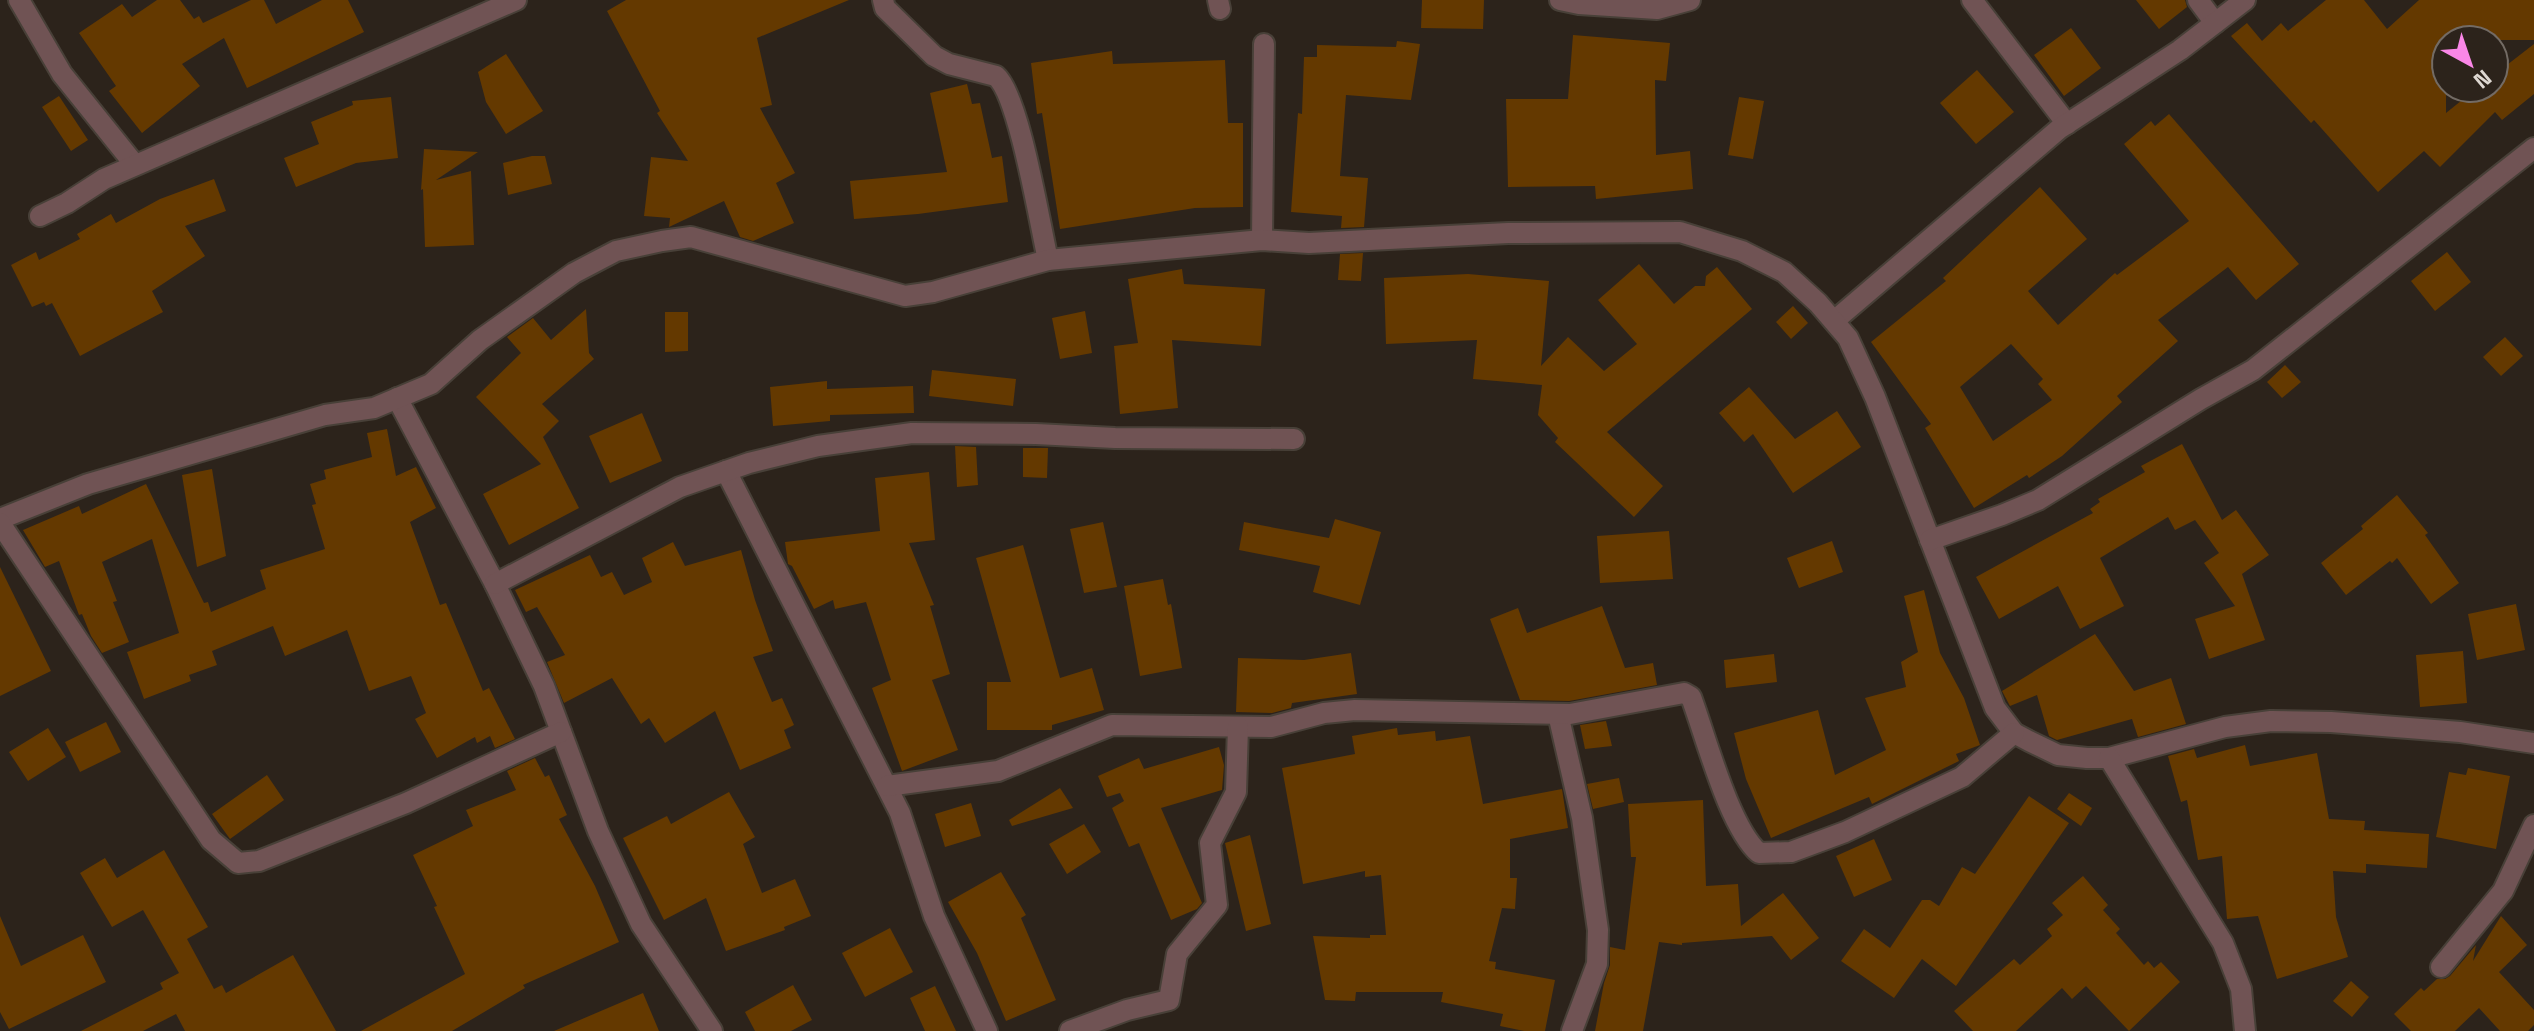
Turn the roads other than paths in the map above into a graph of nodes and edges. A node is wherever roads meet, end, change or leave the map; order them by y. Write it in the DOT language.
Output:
graph roads {
  1 [pos="19,0"];
  2 [pos="883,0"];
  3 [pos="1560,0"];
  4 [pos="1690,0"];
  5 [pos="1972,0"];
  6 [pos="2198,0"];
  7 [pos="2245,0"];
  8 [pos="506,2"];
  9 [pos="2215,23"];
  10 [pos="1264,44"];
  11 [pos="2067,124"];
  12 [pos="2534,148"];
  13 [pos="135,165"];
  14 [pos="40,216"];
  15 [pos="1262,240"];
  16 [pos="1048,260"];
  17 [pos="1834,321"];
  18 [pos="397,398"];
  19 [pos="1294,439"];
  20 [pos="726,471"];
  21 [pos="0,521"];
  22 [pos="1930,540"];
  23 [pos="495,584"];
  24 [pos="1558,714"];
  25 [pos="1238,727"];
  26 [pos="561,732"];
  27 [pos="2014,733"];
  28 [pos="2534,743"];
  29 [pos="2109,758"];
  30 [pos="887,786"];
  31 [pos="2534,825"];
  32 [pos="2441,967"];
  33 [pos="712,1031"];
  34 [pos="987,1031"];
  35 [pos="1070,1031"];
  36 [pos="1572,1031"];
  37 [pos="2245,1031"];
  1 -- 13 [label="street"];
  2 -- 16 [label="street"];
  3 -- 4 [label="street"];
  5 -- 11 [label="street"];
  6 -- 9 [label="street"];
  7 -- 9 [label="street"];
  8 -- 13 [label="street"];
  9 -- 11 [label="street"];
  10 -- 15 [label="street"];
  11 -- 17 [label="street"];
  12 -- 22 [label="street"];
  13 -- 14 [label="street"];
  15 -- 16 [label="street"];
  15 -- 17 [label="street"];
  16 -- 18 [label="street"];
  17 -- 22 [label="street"];
  18 -- 21 [label="street"];
  18 -- 23 [label="street"];
  19 -- 20 [label="street"];
  20 -- 23 [label="street"];
  20 -- 30 [label="street"];
  21 -- 26 [label="street"];
  22 -- 27 [label="street"];
  23 -- 26 [label="street"];
  24 -- 25 [label="street"];
  24 -- 27 [label="street"];
  24 -- 36 [label="street"];
  25 -- 30 [label="street"];
  25 -- 35 [label="street"];
  26 -- 33 [label="street"];
  27 -- 29 [label="street"];
  28 -- 29 [label="street"];
  29 -- 37 [label="street"];
  30 -- 34 [label="street"];
  31 -- 32 [label="street"];
}
